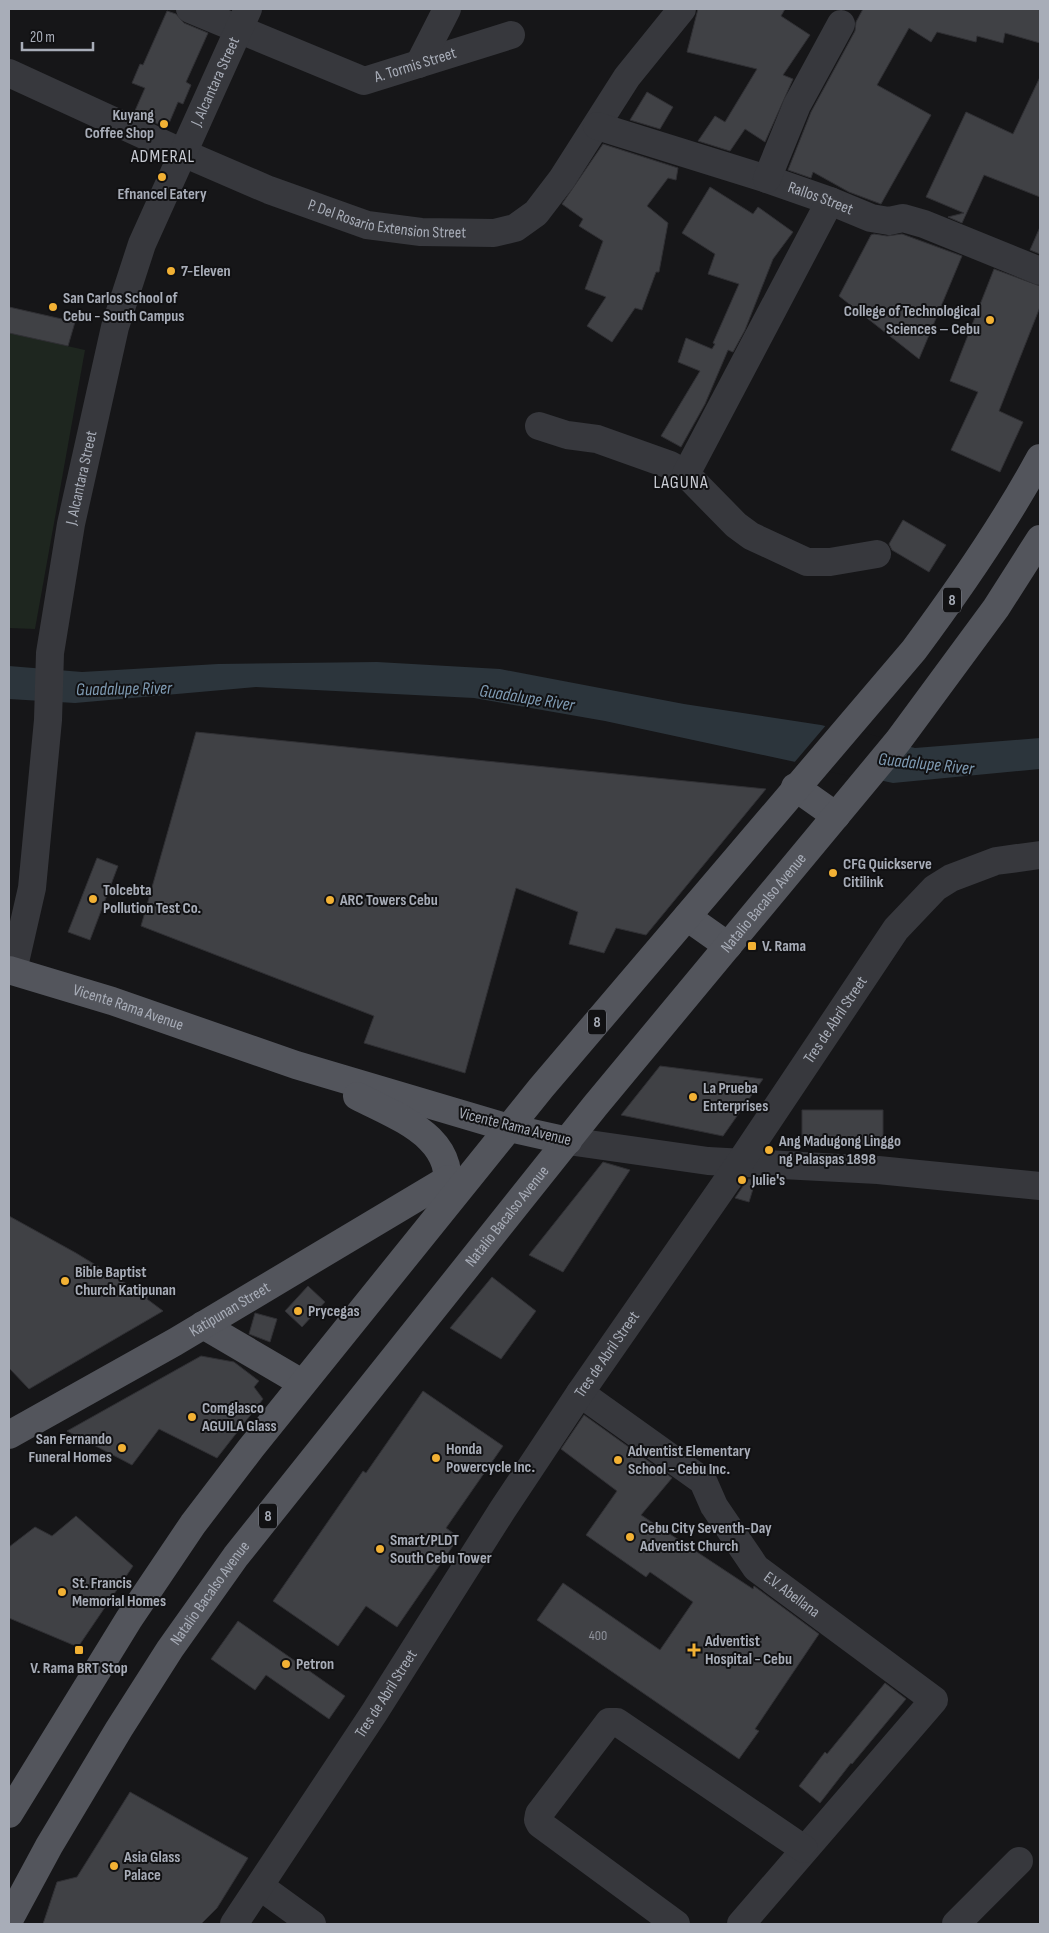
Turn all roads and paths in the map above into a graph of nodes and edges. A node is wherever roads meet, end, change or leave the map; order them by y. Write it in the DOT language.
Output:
graph roads {
  1 [pos="190,9"];
  2 [pos="447,9"];
  3 [pos="682,9"];
  4 [pos="243,19"];
  5 [pos="841,24"];
  6 [pos="511,35"];
  7 [pos="419,64"];
  8 [pos="9,73"];
  9 [pos="597,126"];
  10 [pos="183,153"];
  11 [pos="767,179"];
  12 [pos="830,201"];
  13 [pos="1040,271"];
  14 [pos="539,426"];
  15 [pos="1040,458"];
  16 [pos="686,474"];
  17 [pos="1040,539"];
  18 [pos="877,554"];
  19 [pos="804,778"];
  20 [pos="836,816"];
  21 [pos="1040,855"];
  22 [pos="687,917"];
  23 [pos="728,946"];
  24 [pos="11,971"];
  25 [pos="296,1065"];
  26 [pos="509,1128"];
  27 [pos="568,1141"];
  28 [pos="739,1164"];
  29 [pos="448,1179"];
  30 [pos="1040,1186"];
  31 [pos="443,1209"];
  32 [pos="203,1325"];
  33 [pos="302,1383"];
  34 [pos="580,1393"];
  35 [pos="9,1435"];
  36 [pos="9,1814"];
  37 [pos="804,1849"];
  38 [pos="1018,1861"];
  39 [pos="261,1887"];
  40 [pos="9,1920"];
  41 [pos="234,1924"];
  42 [pos="312,1924"];
  43 [pos="676,1924"];
  44 [pos="741,1924"];
  45 [pos="956,1924"];
  1 -- 4 [label="street, A. Tormis Street"];
  2 -- 7 [label="street"];
  3 -- 9 [label="street, P. Del Rosario Extension Street"];
  4 -- 7 [label="street, A. Tormis Street"];
  4 -- 10 [label="street, J. Alcantara Street"];
  5 -- 11 [label="street"];
  6 -- 7 [label="street, A. Tormis Street"];
  8 -- 10 [label="street, P. Del Rosario Extension Street"];
  9 -- 10 [label="street, P. Del Rosario Extension Street"];
  9 -- 11 [label="street, Rallos Street"];
  10 -- 24 [label="street, J. Alcantara Street"];
  11 -- 12 [label="street, Rallos Street"];
  12 -- 13 [label="street, Rallos Street"];
  12 -- 16 [label="street"];
  14 -- 16 [label="street"];
  15 -- 19 [label="main road, 8"];
  16 -- 18 [label="street"];
  17 -- 20 [label="main road, Natalio Bacalso Avenue / 8"];
  19 -- 20 [label="main road"];
  19 -- 22 [label="main road, 8"];
  20 -- 23 [label="main road, Natalio Bacalso Avenue / 8"];
  21 -- 28 [label="street, Tres de Abril Street"];
  22 -- 23 [label="main road"];
  22 -- 26 [label="main road, 8"];
  23 -- 27 [label="main road, Natalio Bacalso Avenue / 8"];
  24 -- 25 [label="main road, Vicente Rama Avenue"];
  25 -- 26 [label="main road, Vicente Rama Avenue"];
  25 -- 29 [label="main road"];
  26 -- 27 [label="main road, Vicente Rama Avenue"];
  26 -- 31 [label="main road, 8"];
  27 -- 28 [label="street, Vicente Rama Avenue"];
  27 -- 40 [label="main road, Natalio Bacalso Avenue / 8"];
  28 -- 30 [label="street, Vicente Rama Avenue"];
  28 -- 34 [label="street, Tres de Abril Street"];
  29 -- 31 [label="main road"];
  29 -- 32 [label="main road, Katipunan Street"];
  31 -- 33 [label="main road, 8"];
  32 -- 33 [label="main road"];
  32 -- 35 [label="main road, Katipunan Street"];
  33 -- 36 [label="main road, 8"];
  34 -- 37 [label="street, E.V. Abellana"];
  34 -- 39 [label="street, Tres de Abril Street"];
  37 -- 43 [label="street"];
  37 -- 44 [label="street"];
  38 -- 45 [label="street"];
  39 -- 41 [label="street, Tres de Abril Street"];
  39 -- 42 [label="street"];
}
